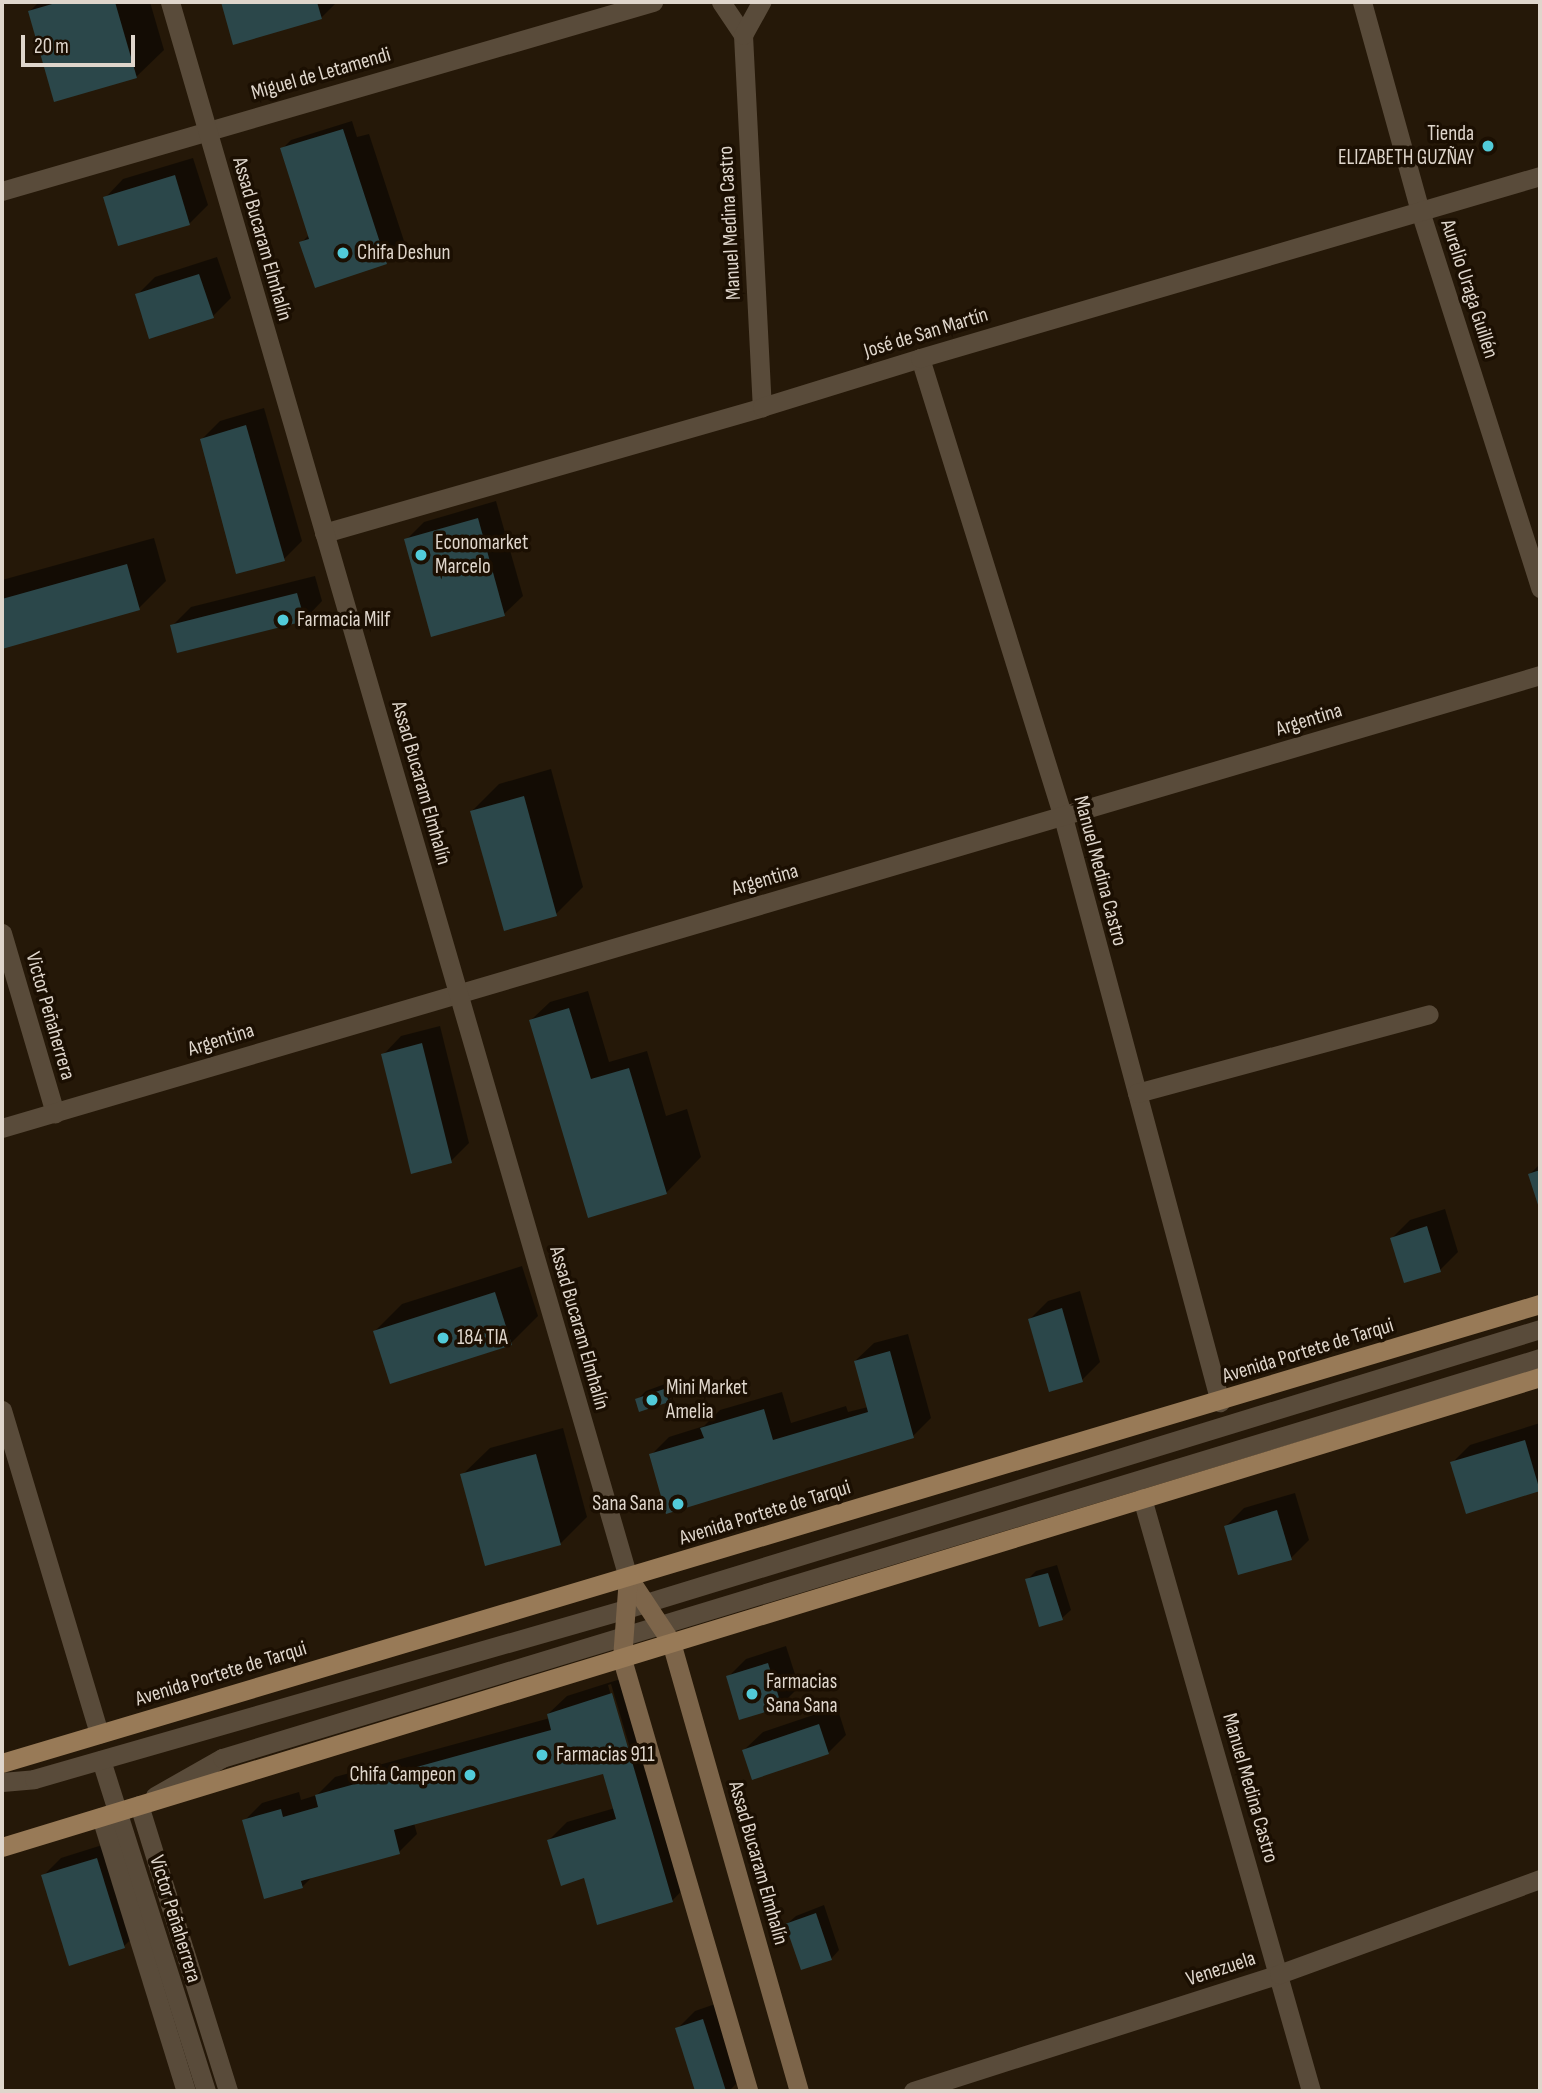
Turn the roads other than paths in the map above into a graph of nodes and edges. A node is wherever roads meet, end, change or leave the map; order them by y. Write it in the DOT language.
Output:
graph roads {
  1 [pos="170,2"];
  2 [pos="653,2"];
  3 [pos="721,2"];
  4 [pos="761,2"];
  5 [pos="1362,2"];
  6 [pos="743,36"];
  7 [pos="207,131"];
  8 [pos="1540,176"];
  9 [pos="2,191"];
  10 [pos="1420,211"];
  11 [pos="920,358"];
  12 [pos="762,407"];
  13 [pos="324,533"];
  14 [pos="1540,589"];
  15 [pos="1540,675"];
  16 [pos="1062,817"];
  17 [pos="2,933"];
  18 [pos="458,993"];
  19 [pos="1429,1014"];
  20 [pos="1137,1093"];
  21 [pos="55,1113"];
  22 [pos="2,1128"];
  23 [pos="1540,1304"];
  24 [pos="1540,1329"];
  25 [pos="1540,1358"];
  26 [pos="1540,1377"];
  27 [pos="1220,1402"];
  28 [pos="2,1410"];
  29 [pos="1142,1498"];
  30 [pos="628,1577"];
  31 [pos="645,1603"];
  32 [pos="626,1609"];
  33 [pos="666,1634"];
  34 [pos="624,1638"];
  35 [pos="622,1659"];
  36 [pos="99,1734"];
  37 [pos="101,1760"];
  38 [pos="2,1763"];
  39 [pos="2,1782"];
  40 [pos="139,1805"];
  41 [pos="109,1814"];
  42 [pos="2,1847"];
  43 [pos="1540,1880"];
  44 [pos="1279,1974"];
  45 [pos="186,2091"];
  46 [pos="206,2091"];
  47 [pos="228,2091"];
  48 [pos="748,2091"];
  49 [pos="799,2091"];
  50 [pos="913,2091"];
  51 [pos="1311,2091"];
  1 -- 7 [label="street, Assad Bucaram Elmhalín"];
  2 -- 7 [label="street, Miguel de Letamendi"];
  3 -- 6 [label="street, Manuel Medina Castro"];
  4 -- 6 [label="street"];
  5 -- 10 [label="street, Aurelio Uraga Guillén"];
  6 -- 12 [label="street, Manuel Medina Castro"];
  7 -- 9 [label="street, Miguel de Letamendi"];
  7 -- 13 [label="street, Assad Bucaram Elmhalín"];
  8 -- 10 [label="street, José de San Martín"];
  10 -- 11 [label="street, José de San Martín"];
  10 -- 14 [label="street, Aurelio Uraga Guillén"];
  11 -- 12 [label="street, José de San Martín"];
  11 -- 16 [label="street, Manuel Medina Castro"];
  12 -- 13 [label="street, José de San Martín"];
  13 -- 18 [label="street, Assad Bucaram Elmhalín"];
  15 -- 16 [label="street, Argentina"];
  16 -- 18 [label="street, Argentina"];
  16 -- 20 [label="street, Manuel Medina Castro"];
  17 -- 21 [label="street, Victor Peñaherrera"];
  18 -- 21 [label="street, Argentina"];
  18 -- 30 [label="street, Assad Bucaram Elmhalín"];
  19 -- 20 [label="street"];
  20 -- 27 [label="street, Manuel Medina Castro"];
  21 -- 22 [label="street, Argentina"];
  23 -- 27 [label="main road, Avenida Portete de Tarqui"];
  24 -- 31 [label="street"];
  25 -- 33 [label="street"];
  26 -- 29 [label="main road"];
  27 -- 30 [label="main road, Avenida Portete de Tarqui"];
  28 -- 36 [label="street"];
  29 -- 33 [label="main road"];
  29 -- 44 [label="street, Manuel Medina Castro"];
  30 -- 31 [label="main road, Assad Bucaram Elmhalín"];
  30 -- 32 [label="main road, Assad Bucaram Elmhalín"];
  30 -- 36 [label="main road, Avenida Portete de Tarqui"];
  31 -- 32 [label="street"];
  31 -- 33 [label="main road, Assad Bucaram Elmhalín"];
  32 -- 34 [label="main road, Assad Bucaram Elmhalín"];
  32 -- 37 [label="street"];
  33 -- 34 [label="street"];
  33 -- 35 [label="main road"];
  33 -- 49 [label="main road, Assad Bucaram Elmhalín"];
  34 -- 35 [label="main road, Assad Bucaram Elmhalín"];
  34 -- 40 [label="street"];
  35 -- 40 [label="main road"];
  35 -- 48 [label="main road, Assad Bucaram Elmhalín"];
  36 -- 38 [label="main road, Avenida Portete de Tarqui"];
  37 -- 39 [label="street"];
  37 -- 41 [label="street, Victor Peñaherrera"];
  40 -- 41 [label="main road"];
  40 -- 47 [label="street, Victor Peñaherrera"];
  41 -- 42 [label="main road"];
  41 -- 45 [label="street, Victor Peñaherrera"];
  41 -- 46 [label="street, Victor Peñaherrera"];
  43 -- 44 [label="street, Venezuela"];
  44 -- 50 [label="street, Venezuela"];
  44 -- 51 [label="street, Manuel Medina Castro"];
}
